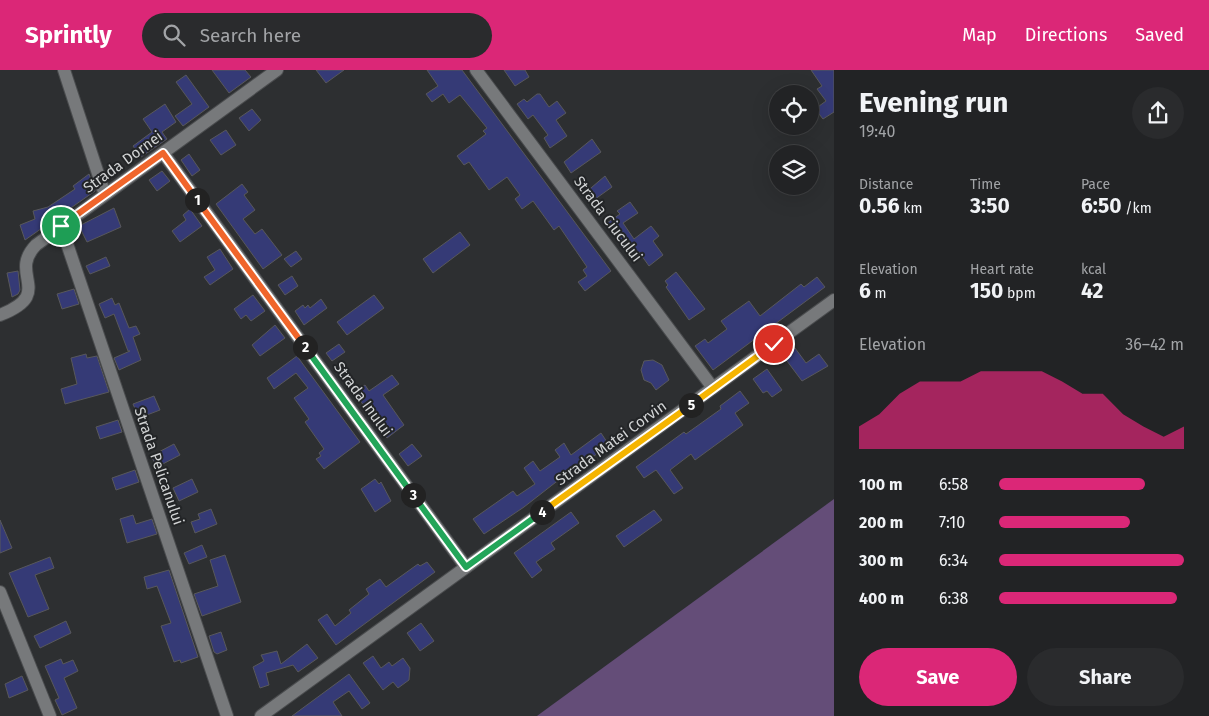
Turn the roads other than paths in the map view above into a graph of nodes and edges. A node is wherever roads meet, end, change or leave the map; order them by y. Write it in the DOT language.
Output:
graph roads {
  1 [pos="64,70"];
  2 [pos="277,70"];
  3 [pos="476,70"];
  4 [pos="163,153"];
  5 [pos="104,195"];
  6 [pos="61,226"];
  7 [pos="834,300"];
  8 [pos="0,315"];
  9 [pos="713,388"];
  10 [pos="466,567"];
  11 [pos="0,592"];
  12 [pos="50,716"];
  13 [pos="227,716"];
  14 [pos="261,716"];
  1 -- 5 [label="street"];
  2 -- 4 [label="street, Strada Dornei"];
  3 -- 9 [label="street, Strada Ciucului"];
  4 -- 5 [label="street, Strada Dornei"];
  4 -- 10 [label="street, Strada Inului"];
  5 -- 6 [label="street, Strada Dornei"];
  6 -- 8 [label="street, Strada Dornei"];
  6 -- 13 [label="street, Strada Pelicanului"];
  7 -- 9 [label="street, Strada Matei Corvin"];
  9 -- 10 [label="street, Strada Matei Corvin"];
  10 -- 14 [label="street, Strada Matei Corvin"];
  11 -- 12 [label="street"];
}
